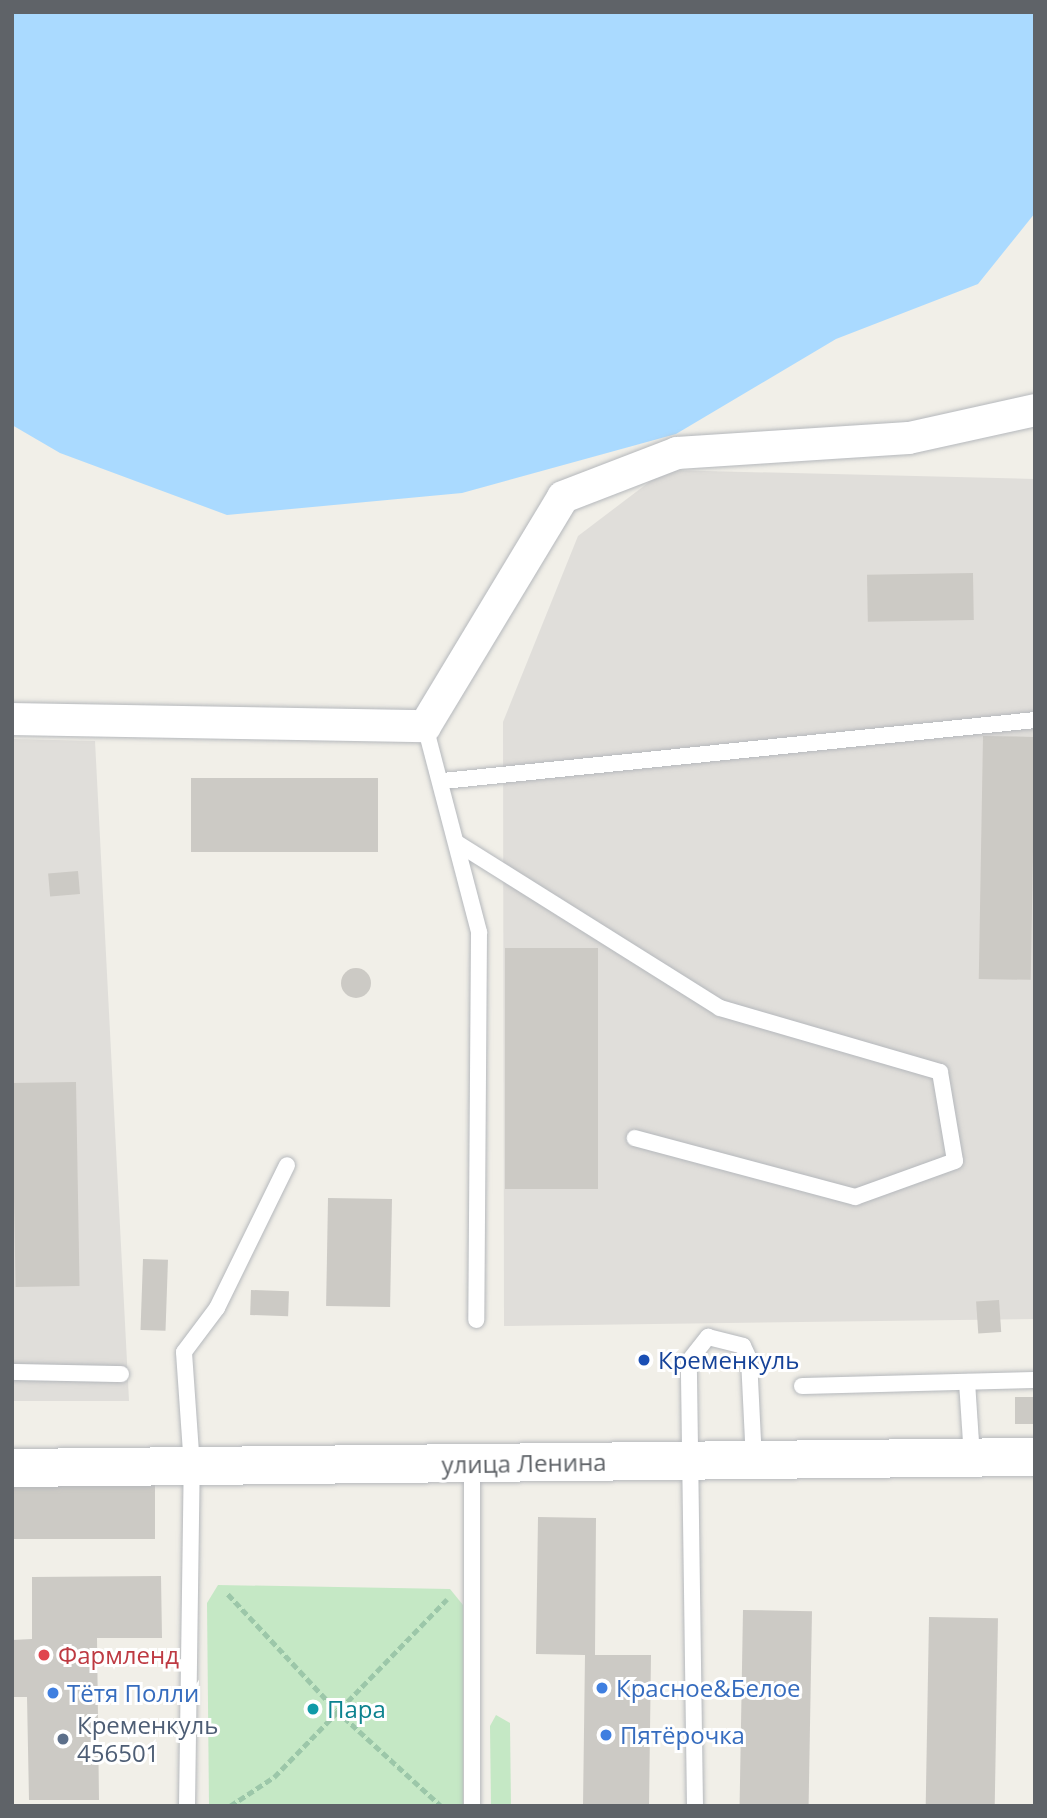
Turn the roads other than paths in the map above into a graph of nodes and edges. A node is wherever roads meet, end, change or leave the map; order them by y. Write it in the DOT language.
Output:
graph roads {
  1 [pos="1035,410"];
  2 [pos="12,719"];
  3 [pos="1035,720"];
  4 [pos="425,726"];
  5 [pos="443,781"];
  6 [pos="457,843"];
  7 [pos="635,1138"];
  8 [pos="287,1165"];
  9 [pos="476,1320"];
  10 [pos="12,1372"];
  11 [pos="121,1374"];
  12 [pos="1035,1380"];
  13 [pos="967,1382"];
  14 [pos="802,1386"];
  15 [pos="1035,1457"];
  16 [pos="972,1458"];
  17 [pos="754,1460"];
  18 [pos="690,1461"];
  19 [pos="472,1464"];
  20 [pos="192,1467"];
  21 [pos="12,1468"];
  22 [pos="187,1806"];
  23 [pos="472,1806"];
  24 [pos="695,1806"];
  1 -- 4 [label="street"];
  2 -- 4 [label="street"];
  3 -- 5 [label="lane"];
  4 -- 5 [label="lane"];
  5 -- 6 [label="lane"];
  6 -- 7 [label="lane"];
  6 -- 9 [label="lane"];
  8 -- 20 [label="lane"];
  10 -- 11 [label="lane"];
  12 -- 13 [label="lane"];
  13 -- 14 [label="lane"];
  13 -- 16 [label="lane"];
  15 -- 16 [label="street, улица Ленина"];
  16 -- 17 [label="street, улица Ленина"];
  17 -- 18 [label="street, улица Ленина"];
  17 -- 18 [label="lane"];
  18 -- 19 [label="street, улица Ленина"];
  18 -- 24 [label="lane"];
  19 -- 20 [label="street, улица Ленина"];
  19 -- 23 [label="lane"];
  20 -- 21 [label="street, улица Ленина"];
  20 -- 22 [label="lane"];
}
